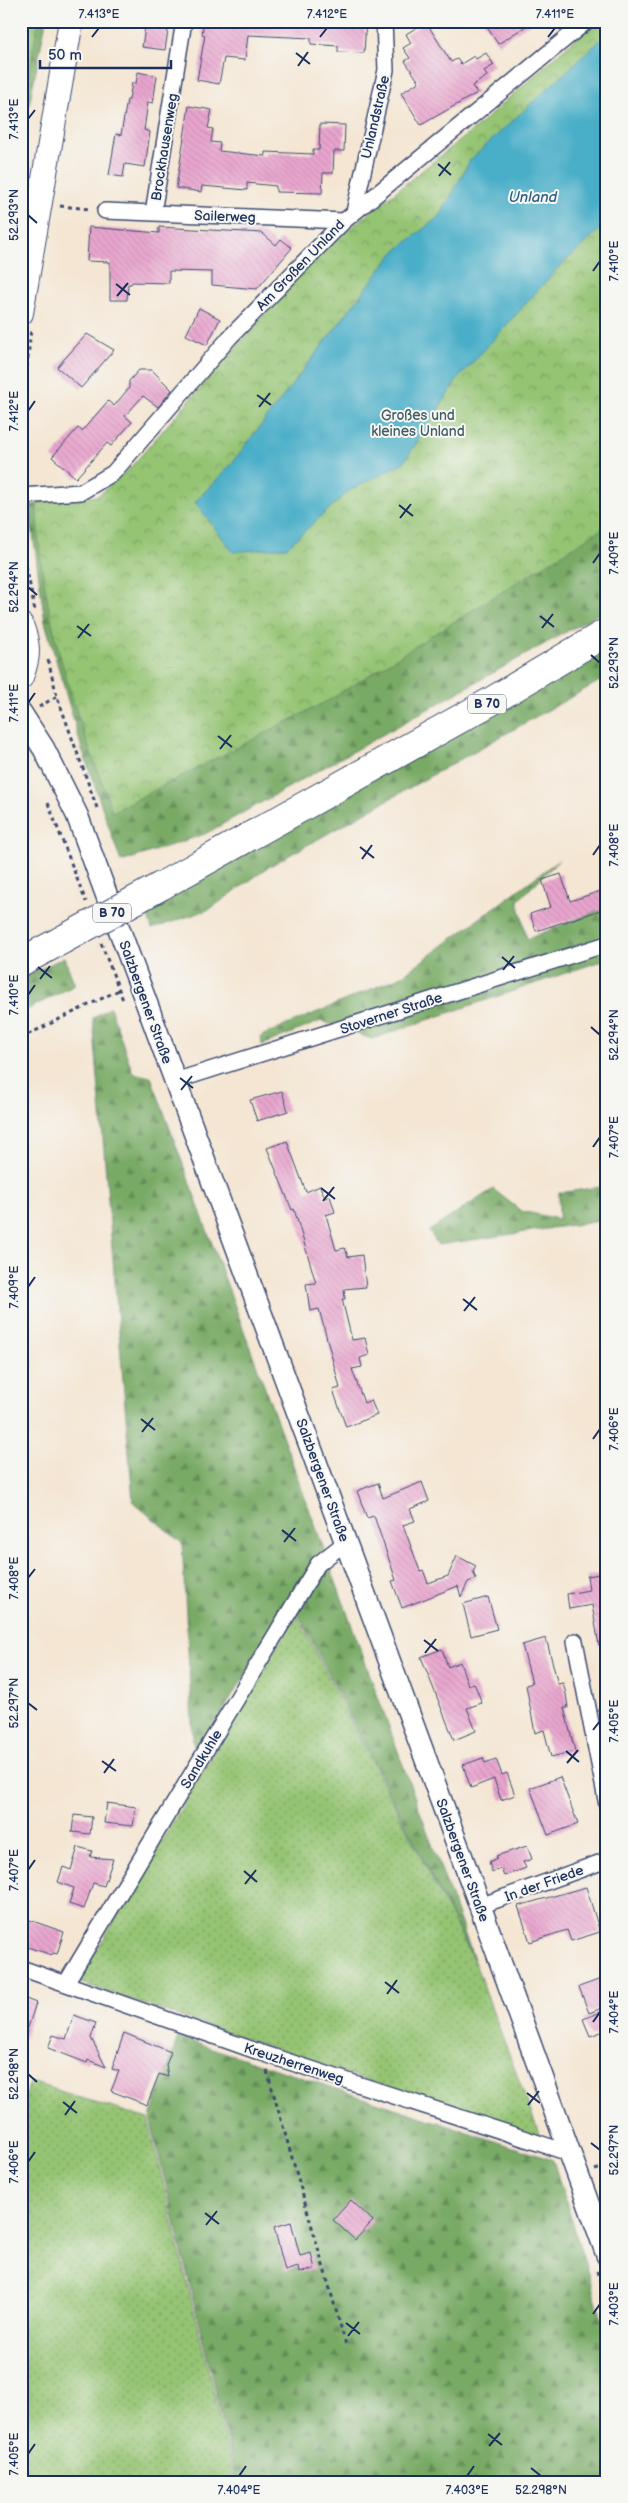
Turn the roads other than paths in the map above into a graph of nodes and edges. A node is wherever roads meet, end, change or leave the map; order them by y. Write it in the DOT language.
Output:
graph roads {
  1 [pos="71,21"];
  2 [pos="184,21"];
  3 [pos="384,21"];
  4 [pos="587,21"];
  5 [pos="105,211"];
  6 [pos="153,212"];
  7 [pos="349,216"];
  8 [pos="21,313"];
  9 [pos="21,496"];
  10 [pos="21,625"];
  11 [pos="607,632"];
  12 [pos="21,677"];
  13 [pos="21,714"];
  14 [pos="607,944"];
  15 [pos="21,962"];
  16 [pos="175,1081"];
  17 [pos="346,1542"];
  18 [pos="575,1642"];
  19 [pos="607,1805"];
  20 [pos="607,1860"];
  21 [pos="480,1906"];
  22 [pos="21,1968"];
  23 [pos="66,1984"];
  24 [pos="569,2153"];
  25 [pos="607,2255"];
  1 -- 8 [label="main road"];
  2 -- 6 [label="street, Brockhausenweg"];
  3 -- 7 [label="street, Unlandstraße"];
  4 -- 7 [label="street, Am Großen Unland"];
  5 -- 6 [label="street, Sailerweg"];
  6 -- 7 [label="street, Sailerweg"];
  7 -- 9 [label="street, Am Großen Unland"];
  10 -- 12 [label="main road"];
  11 -- 15 [label="highway, B 70, bridge"];
  13 -- 16 [label="main road, Salzbergener Straße"];
  14 -- 16 [label="street, Stoverner Straße"];
  16 -- 17 [label="main road, Salzbergener Straße"];
  17 -- 21 [label="main road, Salzbergener Straße"];
  17 -- 23 [label="street, Sandkuhle"];
  18 -- 19 [label="street"];
  20 -- 21 [label="street, In der Friede"];
  21 -- 24 [label="main road, Salzbergener Straße"];
  22 -- 23 [label="street, Kreuzherrenweg"];
  23 -- 24 [label="street, Kreuzherrenweg"];
  24 -- 25 [label="main road, Salzbergener Straße"];
}
